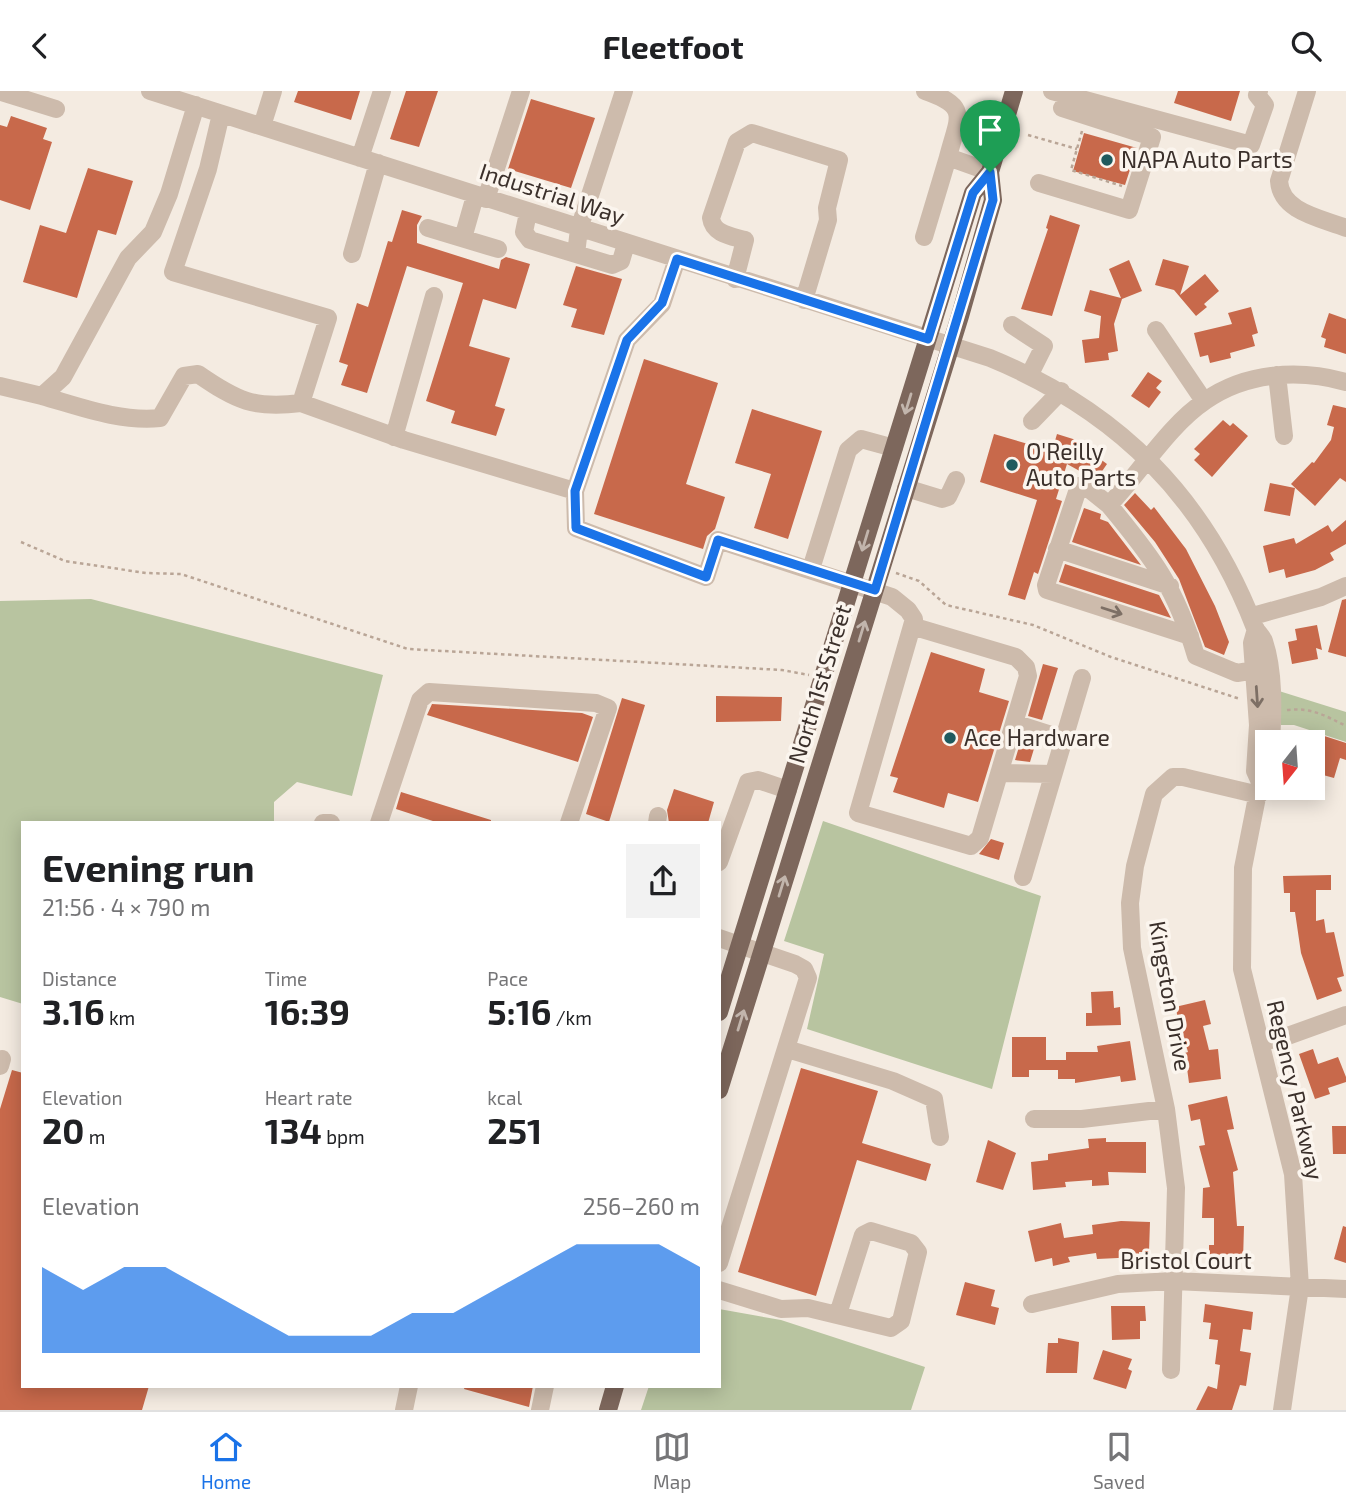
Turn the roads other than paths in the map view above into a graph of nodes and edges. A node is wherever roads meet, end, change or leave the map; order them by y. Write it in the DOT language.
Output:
graph roads {
  1 [pos="150,91"];
  2 [pos="273,91"];
  3 [pos="382,91"];
  4 [pos="521,91"];
  5 [pos="624,91"];
  6 [pos="925,91"];
  7 [pos="1014,91"];
  8 [pos="1052,91"];
  9 [pos="1259,91"];
  10 [pos="1307,91"];
  11 [pos="1,92"];
  12 [pos="196,105"];
  13 [pos="1062,108"];
  14 [pos="57,109"];
  15 [pos="222,114"];
  16 [pos="262,126"];
  17 [pos="947,157"];
  18 [pos="360,158"];
  19 [pos="378,163"];
  20 [pos="990,172"];
  21 [pos="1039,183"];
  22 [pos="480,198"];
  23 [pos="528,213"];
  24 [pos="428,227"];
  25 [pos="1346,228"];
  26 [pos="579,229"];
  27 [pos="924,237"];
  28 [pos="463,238"];
  29 [pos="626,244"];
  30 [pos="498,249"];
  31 [pos="352,254"];
  32 [pos="576,254"];
  33 [pos="677,259"];
  34 [pos="735,279"];
  35 [pos="434,296"];
  36 [pos="804,300"];
  37 [pos="1012,324"];
  38 [pos="1156,330"];
  39 [pos="939,342"];
  40 [pos="1030,374"];
  41 [pos="1277,375"];
  42 [pos="1346,382"];
  43 [pos="0,386"];
  44 [pos="1060,391"];
  45 [pos="42,396"];
  46 [pos="1204,401"];
  47 [pos="301,404"];
  48 [pos="1032,421"];
  49 [pos="1284,436"];
  50 [pos="394,437"];
  51 [pos="894,448"];
  52 [pos="1150,459"];
  53 [pos="956,480"];
  54 [pos="906,488"];
  55 [pos="575,491"];
  56 [pos="1109,505"];
  57 [pos="1057,549"];
  58 [pos="811,569"];
  59 [pos="852,582"];
  60 [pos="1170,586"];
  61 [pos="1346,586"];
  62 [pos="875,590"];
  63 [pos="1254,623"];
  64 [pos="912,626"];
  65 [pos="1190,636"];
  66 [pos="1255,670"];
  67 [pos="1082,678"];
  68 [pos="1014,723"];
  69 [pos="1258,730"];
  70 [pos="1271,730"];
  71 [pos="1064,739"];
  72 [pos="999,773"];
  73 [pos="1053,774"];
  74 [pos="1255,782"];
  75 [pos="788,790"];
  76 [pos="1258,800"];
  77 [pos="380,821"];
  78 [pos="570,821"];
  79 [pos="721,856"];
  80 [pos="1023,877"];
  81 [pos="721,940"];
  82 [pos="740,945"];
  83 [pos="762,952"];
  84 [pos="721,1007"];
  85 [pos="1346,1015"];
  86 [pos="1260,1042"];
  87 [pos="787,1049"];
  88 [pos="721,1084"];
  89 [pos="1166,1109"];
  90 [pos="1034,1119"];
  91 [pos="940,1137"];
  92 [pos="721,1257"];
  93 [pos="1174,1281"];
  94 [pos="1300,1287"];
  95 [pos="1346,1289"];
  96 [pos="721,1291"];
  97 [pos="1032,1304"];
  98 [pos="838,1314"];
  99 [pos="1171,1370"];
  100 [pos="409,1388"];
  101 [pos="545,1388"];
  102 [pos="614,1388"];
  103 [pos="404,1410"];
  104 [pos="540,1410"];
  105 [pos="608,1410"];
  106 [pos="1282,1410"];
  1 -- 12 [label="street, Industrial Way"];
  2 -- 16 [label="street"];
  3 -- 18 [label="street"];
  4 -- 22 [label="street"];
  5 -- 26 [label="street"];
  6 -- 17 [label="street"];
  7 -- 20 [label="main road, North 1st Street"];
  8 -- 9 [label="street"];
  10 -- 25 [label="street"];
  11 -- 14 [label="street"];
  12 -- 15 [label="street, Industrial Way"];
  12 -- 45 [label="street"];
  13 -- 21 [label="street"];
  15 -- 16 [label="street, Industrial Way"];
  15 -- 47 [label="street"];
  16 -- 18 [label="street, Industrial Way"];
  17 -- 20 [label="street"];
  17 -- 27 [label="street"];
  18 -- 19 [label="street, Industrial Way"];
  19 -- 22 [label="street, Industrial Way"];
  19 -- 31 [label="street"];
  20 -- 39 [label="main road, North 1st Street"];
  22 -- 23 [label="street, Industrial Way"];
  22 -- 28 [label="street"];
  23 -- 26 [label="street, Industrial Way"];
  23 -- 32 [label="street"];
  24 -- 28 [label="street"];
  26 -- 29 [label="street, Industrial Way"];
  26 -- 32 [label="street"];
  28 -- 30 [label="street"];
  29 -- 32 [label="street"];
  29 -- 33 [label="street, Industrial Way"];
  33 -- 34 [label="street, Industrial Way"];
  33 -- 55 [label="street"];
  34 -- 36 [label="street, Industrial Way"];
  34 -- 36 [label="street"];
  35 -- 50 [label="street"];
  36 -- 39 [label="street, Industrial Way"];
  37 -- 40 [label="street"];
  38 -- 46 [label="street"];
  39 -- 40 [label="street, Regency Parkway"];
  39 -- 51 [label="main road, North 1st Street, one-way"];
  39 -- 54 [label="main road, North 1st Street"];
  40 -- 44 [label="street, Regency Parkway"];
  41 -- 42 [label="street"];
  41 -- 46 [label="street"];
  41 -- 49 [label="street"];
  43 -- 45 [label="street"];
  44 -- 48 [label="street"];
  44 -- 52 [label="street, Regency Parkway"];
  45 -- 47 [label="street"];
  46 -- 52 [label="street"];
  47 -- 50 [label="street"];
  50 -- 55 [label="street"];
  51 -- 58 [label="street"];
  51 -- 59 [label="main road, North 1st Street, one-way"];
  52 -- 56 [label="street"];
  52 -- 63 [label="street, Regency Parkway"];
  53 -- 54 [label="street"];
  54 -- 62 [label="main road, North 1st Street"];
  55 -- 58 [label="street"];
  56 -- 57 [label="street"];
  56 -- 60 [label="street"];
  57 -- 60 [label="street"];
  57 -- 65 [label="street, one-way"];
  58 -- 59 [label="street"];
  59 -- 62 [label="street"];
  59 -- 75 [label="main road, North 1st Street"];
  60 -- 65 [label="street"];
  61 -- 63 [label="street"];
  62 -- 64 [label="street"];
  83 -- 62 [label="main road, North 1st Street, one-way"];
  63 -- 66 [label="street, Regency Parkway"];
  63 -- 70 [label="street, Regency Parkway"];
  64 -- 68 [label="street"];
  64 -- 72 [label="street"];
  65 -- 66 [label="street"];
  66 -- 69 [label="street, Regency Parkway, one-way"];
  67 -- 71 [label="street"];
  68 -- 71 [label="street"];
  68 -- 72 [label="street"];
  71 -- 73 [label="street"];
  72 -- 73 [label="street"];
  73 -- 80 [label="street"];
  74 -- 89 [label="street, Kingston Drive"];
  75 -- 79 [label="street"];
  75 -- 82 [label="main road, North 1st Street"];
  76 -- 86 [label="street, Regency Parkway"];
  77 -- 78 [label="street"];
  81 -- 82 [label="street"];
  82 -- 83 [label="street"];
  82 -- 84 [label="main road, North 1st Street"];
  83 -- 87 [label="street"];
  88 -- 83 [label="main road, North 1st Street, one-way"];
  85 -- 86 [label="street"];
  86 -- 94 [label="street, Regency Parkway"];
  87 -- 91 [label="street"];
  87 -- 92 [label="street"];
  89 -- 90 [label="street"];
  89 -- 93 [label="street, Kingston Drive"];
  93 -- 94 [label="street, Bristol Court"];
  93 -- 97 [label="street, Bristol Court"];
  93 -- 99 [label="street, Kingston Drive"];
  94 -- 95 [label="street, Bristol Court"];
  94 -- 106 [label="street, Regency Parkway"];
  96 -- 98 [label="street"];
  98 -- 98 [label="street"];
  100 -- 103 [label="street"];
  101 -- 104 [label="street"];
  102 -- 105 [label="main road"];
}
